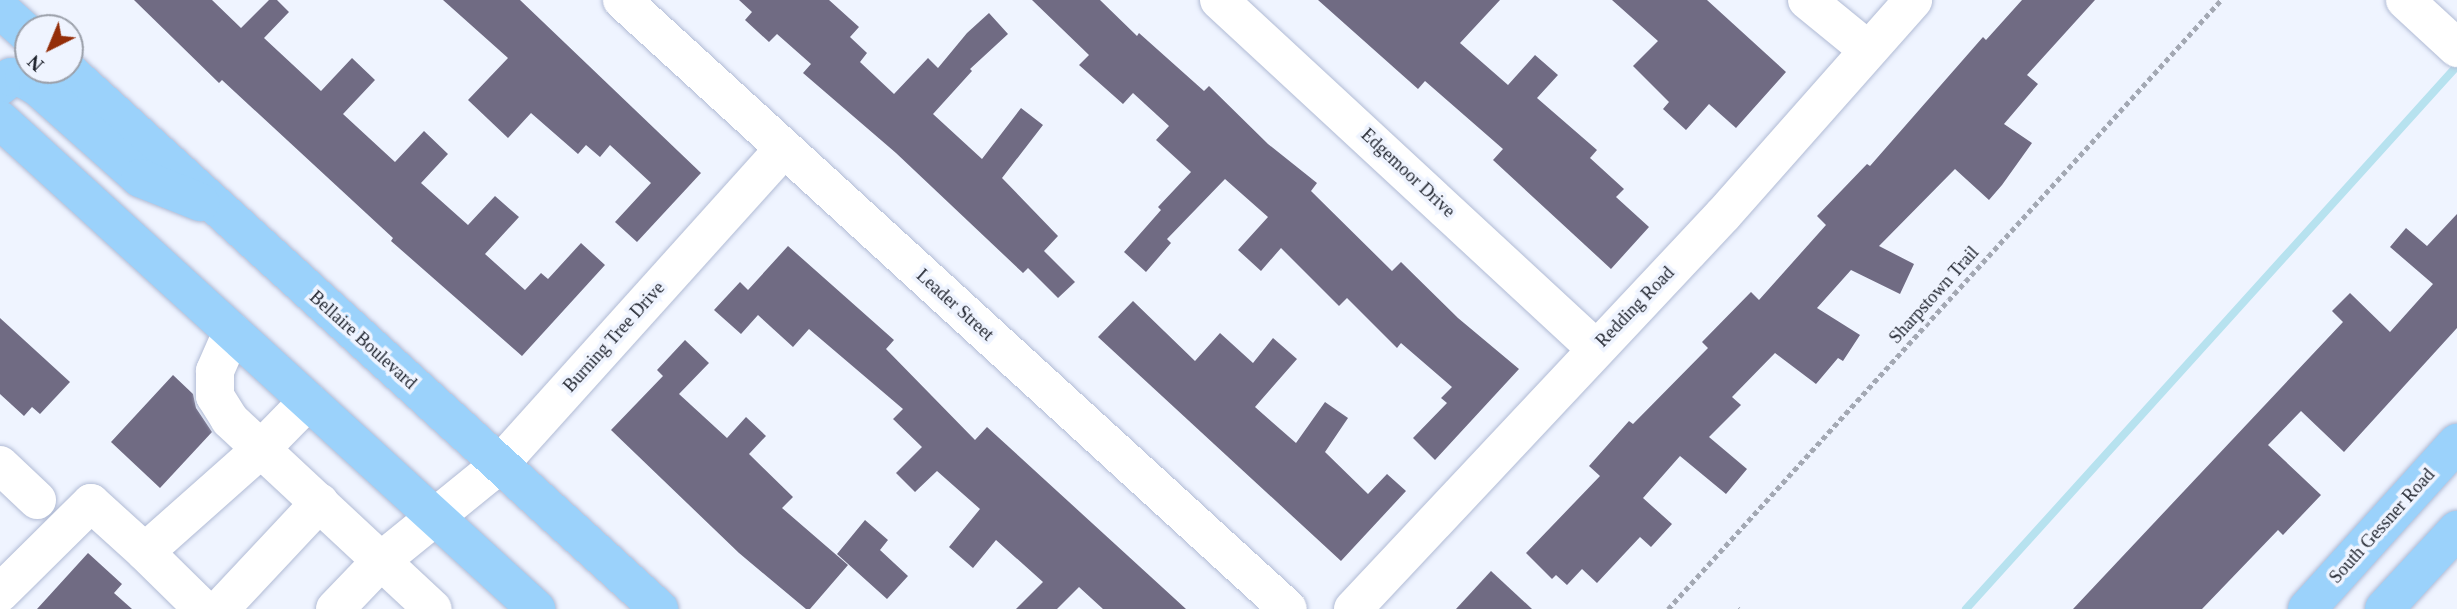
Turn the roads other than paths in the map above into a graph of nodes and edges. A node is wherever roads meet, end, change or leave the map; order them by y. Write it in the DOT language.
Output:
graph roads {
  1 [pos="622,0"];
  2 [pos="1219,0"];
  3 [pos="1807,0"];
  4 [pos="1913,0"];
  5 [pos="2405,0"];
  6 [pos="0,9"];
  7 [pos="14,22"];
  8 [pos="2453,44"];
  9 [pos="1867,49"];
  10 [pos="82,84"];
  11 [pos="0,86"];
  12 [pos="0,120"];
  13 [pos="784,149"];
  14 [pos="221,210"];
  15 [pos="232,332"];
  16 [pos="1595,348"];
  17 [pos="308,401"];
  18 [pos="2457,443"];
  19 [pos="261,449"];
  20 [pos="500,464"];
  21 [pos="0,466"];
  22 [pos="37,500"];
  23 [pos="320,502"];
  24 [pos="436,518"];
  25 [pos="2457,530"];
  26 [pos="145,552"];
  27 [pos="382,560"];
  28 [pos="0,593"];
  29 [pos="203,609"];
  30 [pos="220,609"];
  31 [pos="335,609"];
  32 [pos="433,609"];
  33 [pos="536,609"];
  34 [pos="659,609"];
  35 [pos="1288,609"];
  36 [pos="1353,609"];
  37 [pos="2307,609"];
  38 [pos="2384,609"];
  1 -- 13 [label="street, Leader Street"];
  2 -- 16 [label="street, Edgemoor Drive"];
  3 -- 9 [label="street"];
  4 -- 9 [label="street, Redding Road"];
  5 -- 8 [label="street"];
  6 -- 7 [label="main road"];
  9 -- 16 [label="street, Redding Road"];
  10 -- 14 [label="main road, Bellaire Boulevard"];
  11 -- 14 [label="main road"];
  12 -- 15 [label="main road"];
  13 -- 20 [label="street, Burning Tree Drive"];
  13 -- 35 [label="street, Leader Street"];
  14 -- 20 [label="main road, Bellaire Boulevard"];
  15 -- 17 [label="main road"];
  15 -- 19 [label="street"];
  16 -- 36 [label="street, Redding Road"];
  17 -- 19 [label="street"];
  17 -- 24 [label="main road"];
  18 -- 37 [label="main road, South Gessner Road"];
  19 -- 23 [label="street"];
  19 -- 26 [label="street"];
  20 -- 24 [label="street, Burning Tree Drive"];
  20 -- 34 [label="main road, Bellaire Boulevard"];
  21 -- 22 [label="street"];
  23 -- 27 [label="street"];
  23 -- 30 [label="street"];
  24 -- 27 [label="street, Burning Tree Drive"];
  24 -- 33 [label="main road"];
  25 -- 38 [label="main road"];
  26 -- 28 [label="street"];
  26 -- 29 [label="street"];
  27 -- 31 [label="street, Burning Tree Drive"];
  27 -- 32 [label="street"];
}
